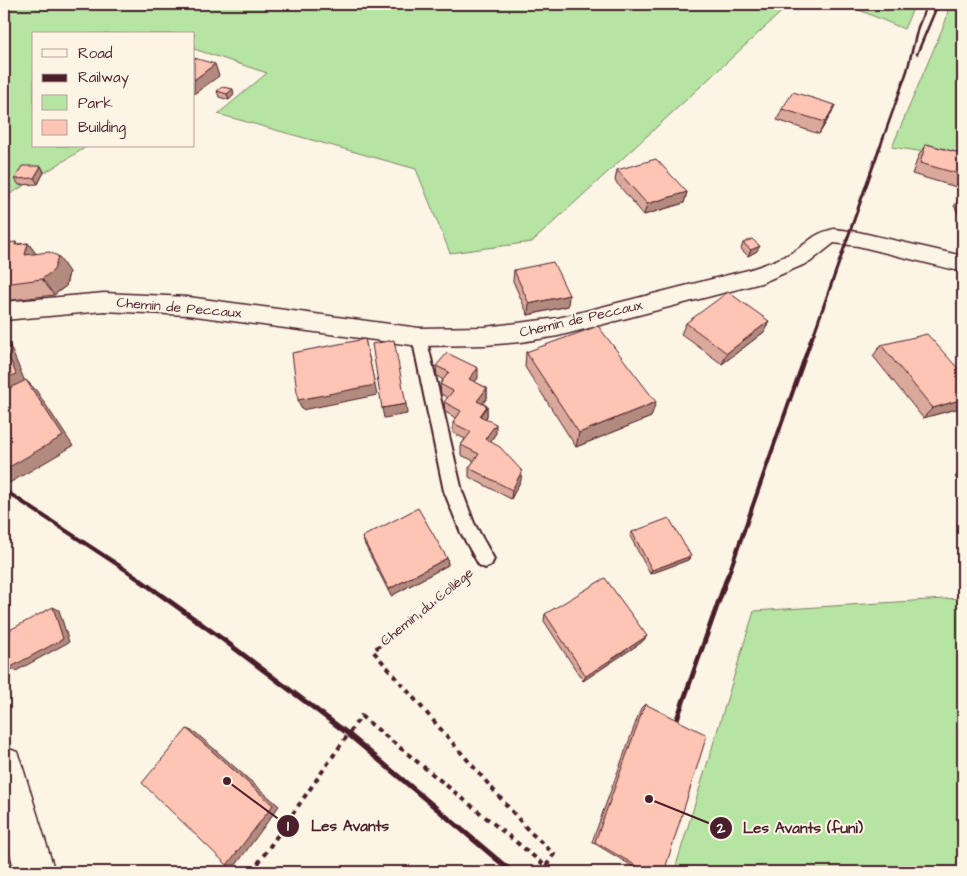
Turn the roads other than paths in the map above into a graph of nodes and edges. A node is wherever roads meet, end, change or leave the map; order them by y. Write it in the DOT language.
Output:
graph roads {
  1 [pos="963,264"];
  2 [pos="4,310"];
  3 [pos="419,337"];
  4 [pos="485,559"];
  5 [pos="4,765"];
  6 [pos="35,872"];
  1 -- 3 [label="street, Chemin de Peccaux"];
  2 -- 3 [label="street, Chemin de Peccaux"];
  3 -- 4 [label="lane, Chemin du Collège"];
  5 -- 6 [label="street"];
}
